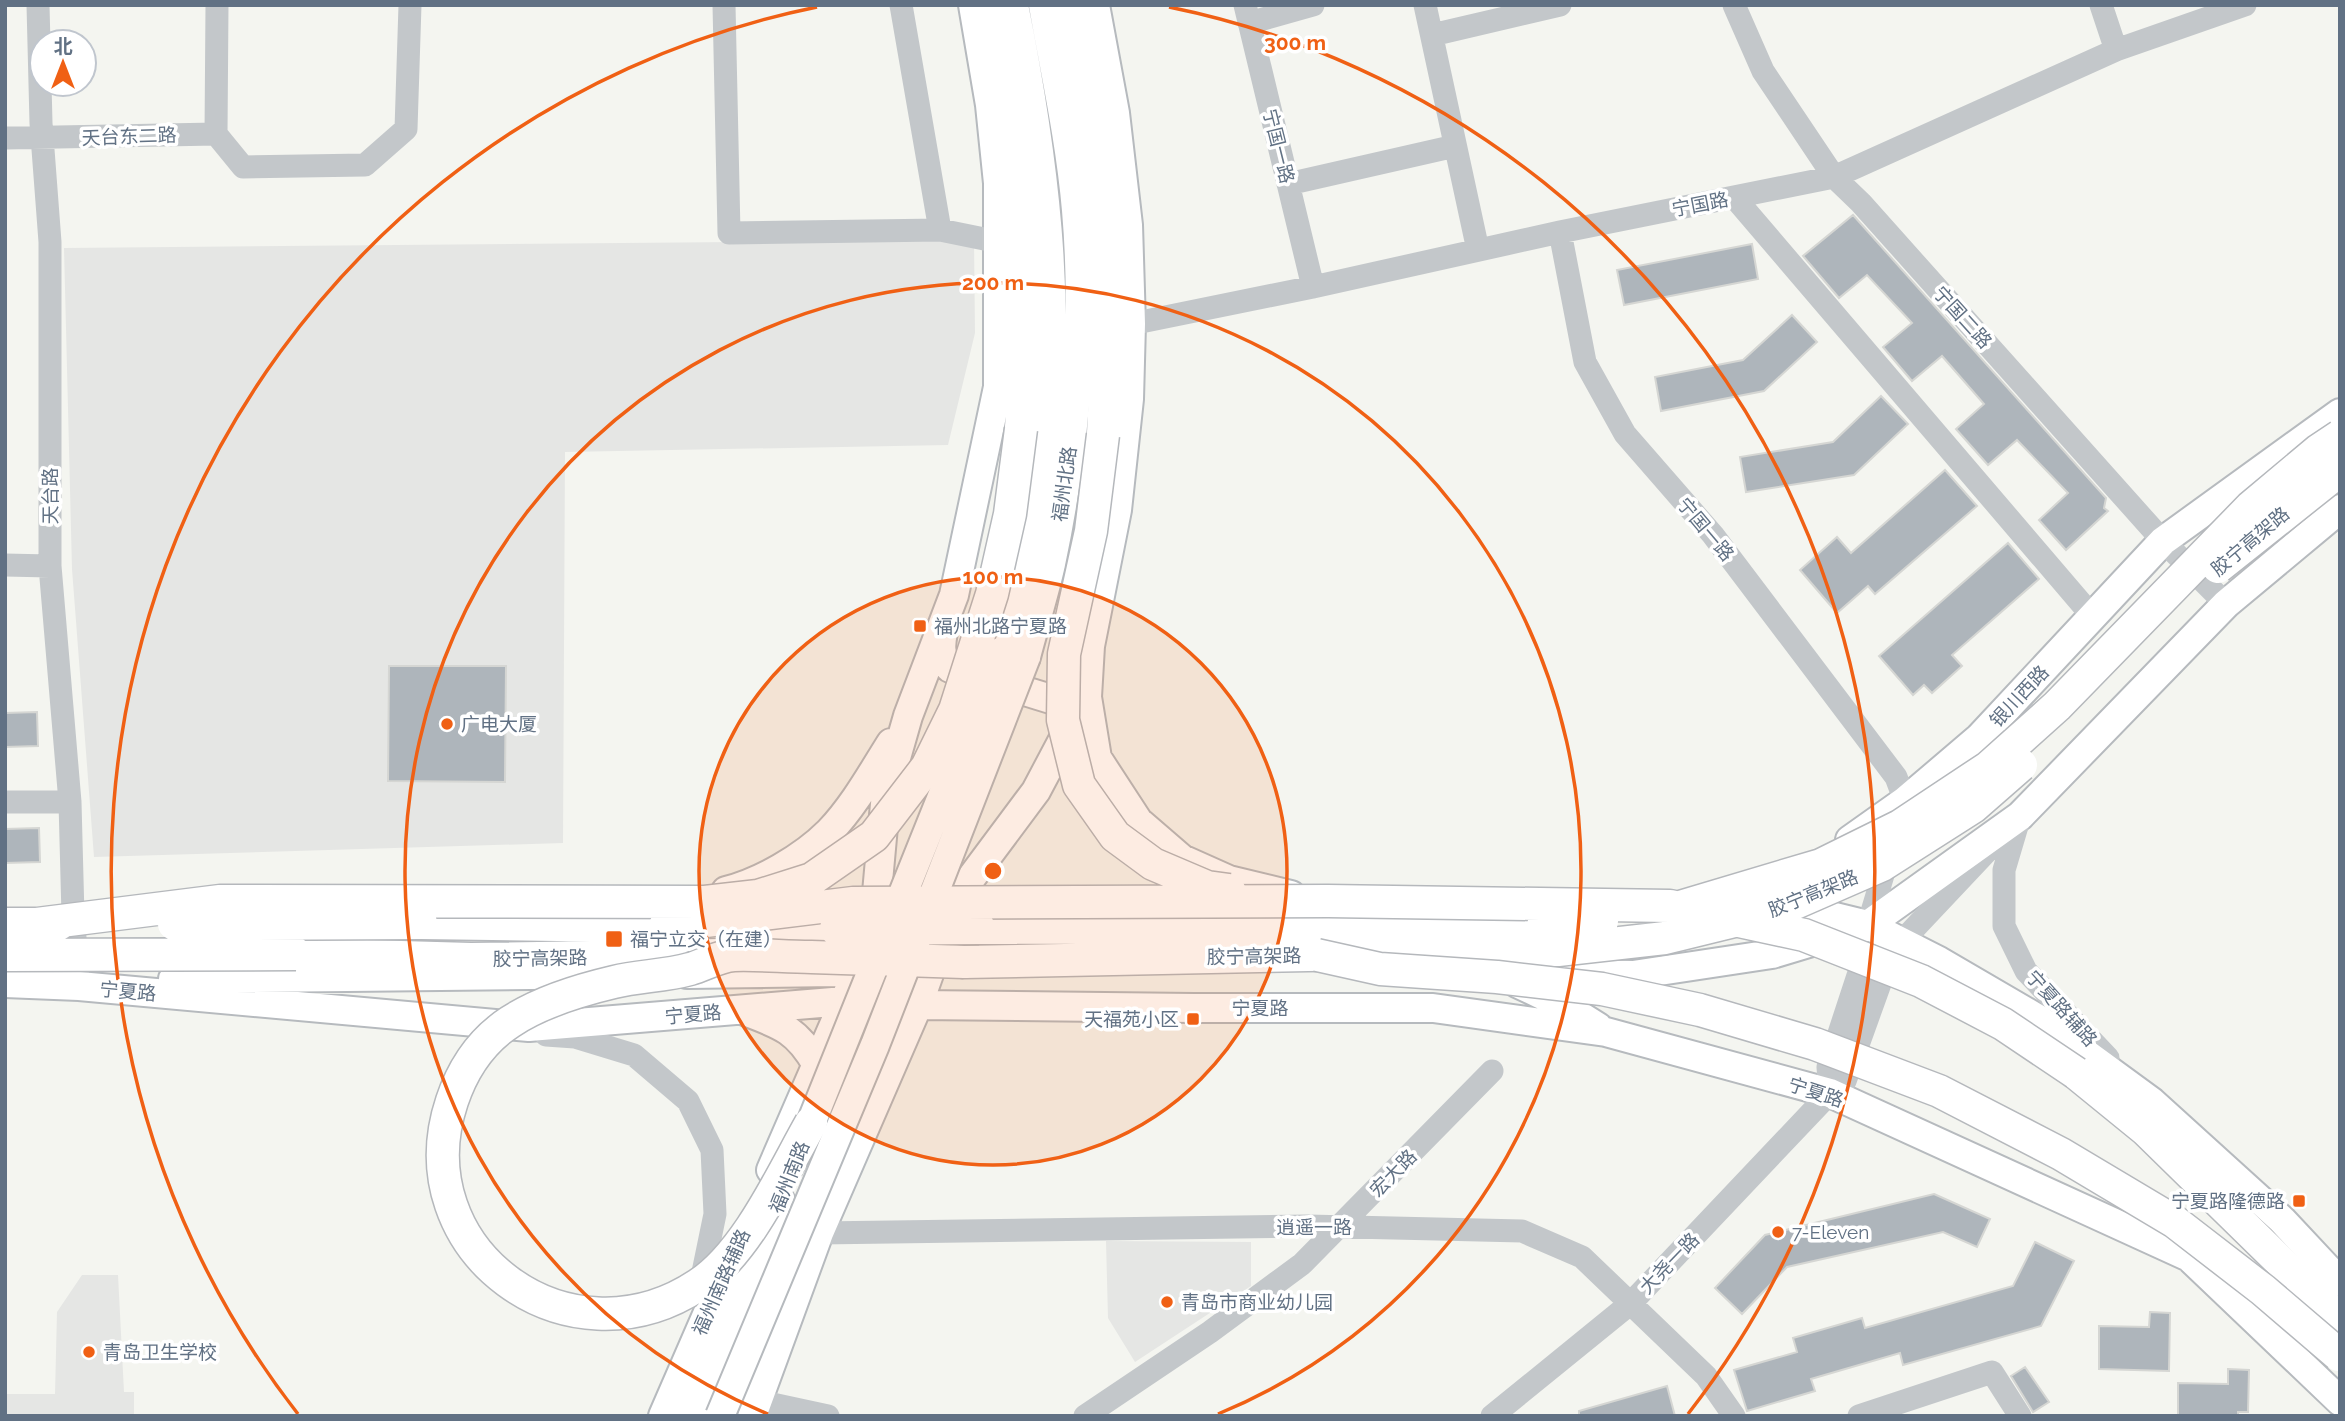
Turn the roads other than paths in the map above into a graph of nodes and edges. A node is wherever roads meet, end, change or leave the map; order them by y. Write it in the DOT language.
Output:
graph roads {
  1 [pos="38,5"];
  2 [pos="217,5"];
  3 [pos="410,5"];
  4 [pos="724,5"];
  5 [pos="901,5"];
  6 [pos="972,5"];
  7 [pos="992,5"];
  8 [pos="1014,5"];
  9 [pos="1043,5"];
  10 [pos="1069,5"];
  11 [pos="1095,5"];
  12 [pos="1313,5"];
  13 [pos="1425,5"];
  14 [pos="1560,5"];
  15 [pos="1734,5"];
  16 [pos="2101,5"];
  17 [pos="2245,5"];
  18 [pos="1247,14"];
  19 [pos="1432,35"];
  20 [pos="1078,45"];
  21 [pos="2116,50"];
  22 [pos="1003,62"];
  23 [pos="216,134"];
  24 [pos="5,138"];
  25 [pos="42,139"];
  26 [pos="1455,146"];
  27 [pos="1834,177"];
  28 [pos="1288,184"];
  29 [pos="1734,197"];
  30 [pos="940,230"];
  31 [pos="1560,232"];
  32 [pos="999,242"];
  33 [pos="1478,250"];
  34 [pos="1313,287"];
  35 [pos="1130,324"];
  36 [pos="2340,413"];
  37 [pos="2340,436"];
  38 [pos="2340,470"];
  39 [pos="2340,509"];
  40 [pos="2163,541"];
  41 [pos="5,565"];
  42 [pos="50,566"];
  43 [pos="2226,604"];
  44 [pos="946,616"];
  45 [pos="2093,617"];
  46 [pos="1013,654"];
  47 [pos="1087,697"];
  48 [pos="908,716"];
  49 [pos="1905,801"];
  50 [pos="5,802"];
  51 [pos="70,802"];
  52 [pos="2020,816"];
  53 [pos="1402,892"];
  54 [pos="1286,893"];
  55 [pos="1653,899"];
  56 [pos="1334,907"];
  57 [pos="5,915"];
  58 [pos="73,916"];
  59 [pos="621,916"];
  60 [pos="942,916"];
  61 [pos="5,924"];
  62 [pos="37,924"];
  63 [pos="1868,925"];
  64 [pos="665,926"];
  65 [pos="881,927"];
  66 [pos="916,941"];
  67 [pos="1901,942"];
  68 [pos="5,955"];
  69 [pos="730,955"];
  70 [pos="1317,955"];
  71 [pos="930,971"];
  72 [pos="856,972"];
  73 [pos="1495,973"];
  74 [pos="5,983"];
  75 [pos="79,986"];
  76 [pos="845,1001"];
  77 [pos="918,1005"];
  78 [pos="740,1010"];
  79 [pos="1606,1032"];
  80 [pos="817,1065"];
  81 [pos="1492,1071"];
  82 [pos="1830,1093"];
  83 [pos="2152,1102"];
  84 [pos="811,1123"];
  85 [pos="1341,1226"];
  86 [pos="819,1233"];
  87 [pos="2340,1282"];
  88 [pos="1631,1303"];
  89 [pos="2340,1320"];
  90 [pos="2339,1355"];
  91 [pos="684,1364"];
  92 [pos="2340,1401"];
  93 [pos="755,1409"];
  94 [pos="663,1416"];
  95 [pos="693,1416"];
  96 [pos="720,1416"];
  97 [pos="828,1416"];
  98 [pos="1085,1416"];
  99 [pos="1492,1416"];
  100 [pos="1734,1416"];
  101 [pos="1859,1416"];
  102 [pos="2020,1416"];
  1 -- 25 [label="street, 天台路"];
  2 -- 23 [label="street"];
  3 -- 23 [label="street"];
  4 -- 30 [label="street"];
  5 -- 30 [label="street"];
  6 -- 32 [label="main road"];
  7 -- 22 [label="main road"];
  8 -- 46 [label="main road, 福州北路"];
  9 -- 46 [label="main road, 福州北路"];
  10 -- 20 [label="main road"];
  11 -- 35 [label="main road"];
  12 -- 18 [label="street"];
  13 -- 19 [label="street"];
  14 -- 19 [label="street"];
  15 -- 27 [label="street, 宁国二路"];
  16 -- 21 [label="street"];
  17 -- 21 [label="street, 宁国路"];
  18 -- 28 [label="street, 宁国一路"];
  19 -- 26 [label="street"];
  20 -- 56 [label="highway, bridge"];
  21 -- 27 [label="street, 宁国路"];
  22 -- 62 [label="highway, bridge"];
  23 -- 25 [label="street, 天台东二路"];
  24 -- 25 [label="street, 天台东二路"];
  25 -- 42 [label="street, 天台路"];
  26 -- 28 [label="street"];
  26 -- 33 [label="street"];
  27 -- 29 [label="street, 宁国路"];
  27 -- 40 [label="street, 宁国二路"];
  28 -- 34 [label="street, 宁国一路"];
  29 -- 31 [label="street, 宁国路"];
  29 -- 45 [label="street"];
  30 -- 32 [label="street"];
  31 -- 33 [label="street, 宁国路"];
  31 -- 49 [label="street, 宁国一路"];
  32 -- 44 [label="main road"];
  33 -- 34 [label="street, 宁国路"];
  34 -- 35 [label="street, 宁国路"];
  35 -- 47 [label="main road"];
  36 -- 40 [label="main road, 银川西路"];
  37 -- 64 [label="highway, 胶宁高架路, bridge"];
  38 -- 70 [label="highway, 胶宁高架路, bridge"];
  39 -- 43 [label="main road"];
  40 -- 43 [label="street, 宁国二路"];
  40 -- 45 [label="main road, 银川西路"];
  41 -- 42 [label="street"];
  42 -- 51 [label="street, 天台路"];
  43 -- 52 [label="main road"];
  44 -- 47 [label="main road"];
  44 -- 48 [label="main road"];
  45 -- 49 [label="main road, 银川西路"];
  46 -- 65 [label="main road, 福州北路, bridge"];
  46 -- 66 [label="main road, 福州北路, bridge"];
  47 -- 54 [label="main road"];
  47 -- 60 [label="main road"];
  48 -- 59 [label="main road"];
  48 -- 65 [label="main road"];
  49 -- 55 [label="main road, 银川西路"];
  49 -- 63 [label="street"];
  50 -- 51 [label="street"];
  51 -- 58 [label="street, 天台路"];
  52 -- 63 [label="main road"];
  52 -- 67 [label="street, 大尧一路"];
  52 -- 83 [label="street, 宁夏路辅路"];
  53 -- 54 [label="main road"];
  53 -- 55 [label="main road"];
  53 -- 56 [label="main road"];
  54 -- 56 [label="main road"];
  55 -- 56 [label="main road"];
  55 -- 63 [label="main road"];
  56 -- 60 [label="main road"];
  56 -- 64 [label="highway, 胶宁高架路, bridge"];
  56 -- 89 [label="highway, bridge"];
  57 -- 58 [label="main road"];
  58 -- 59 [label="main road"];
  58 -- 75 [label="street, 天台路"];
  59 -- 65 [label="main road"];
  60 -- 65 [label="main road"];
  60 -- 71 [label="main road"];
  61 -- 62 [label="highway, 胶宁高架路, bridge"];
  62 -- 64 [label="highway, 胶宁高架路, bridge"];
  63 -- 67 [label="main road"];
  63 -- 73 [label="main road, 宁夏路"];
  63 -- 82 [label="street"];
  65 -- 72 [label="main road, 福州南路辅路"];
  65 -- 84 [label="main road, 福州南路, bridge"];
  66 -- 96 [label="main road, 福州南路, bridge"];
  67 -- 82 [label="street, 大尧一路"];
  67 -- 83 [label="main road"];
  68 -- 69 [label="highway, 胶宁高架路, bridge"];
  69 -- 70 [label="highway, 胶宁高架路, bridge"];
  69 -- 84 [label="highway, bridge"];
  70 -- 90 [label="highway, bridge"];
  71 -- 72 [label="main road, 宁夏路"];
  71 -- 73 [label="main road, 宁夏路"];
  71 -- 77 [label="main road"];
  72 -- 75 [label="main road, 宁夏路"];
  72 -- 76 [label="main road, 福州南路辅路"];
  73 -- 79 [label="main road"];
  74 -- 75 [label="main road, 宁夏路"];
  75 -- 78 [label="main road, 宁夏路"];
  75 -- 91 [label="street"];
  76 -- 77 [label="main road, 宁夏路"];
  76 -- 78 [label="main road, 宁夏路"];
  76 -- 80 [label="main road, 福州南路辅路"];
  77 -- 79 [label="main road, 宁夏路"];
  77 -- 86 [label="main road"];
  78 -- 80 [label="main road"];
  79 -- 82 [label="main road, 宁夏路"];
  80 -- 91 [label="main road, 福州南路辅路"];
  81 -- 85 [label="street, 宏大路"];
  82 -- 88 [label="street, 大尧一路"];
  82 -- 92 [label="main road, 宁夏路"];
  83 -- 87 [label="main road"];
  84 -- 95 [label="main road, 福州南路, bridge"];
  85 -- 86 [label="street, 逍遥一路"];
  85 -- 88 [label="street, 逍遥一路"];
  85 -- 98 [label="street, 宏大路"];
  86 -- 93 [label="main road"];
  88 -- 99 [label="street, 大尧一路"];
  88 -- 100 [label="street, 逍遥一路"];
  91 -- 94 [label="main road, 福州南路辅路"];
  93 -- 97 [label="street"];
  101 -- 102 [label="street"];
}
